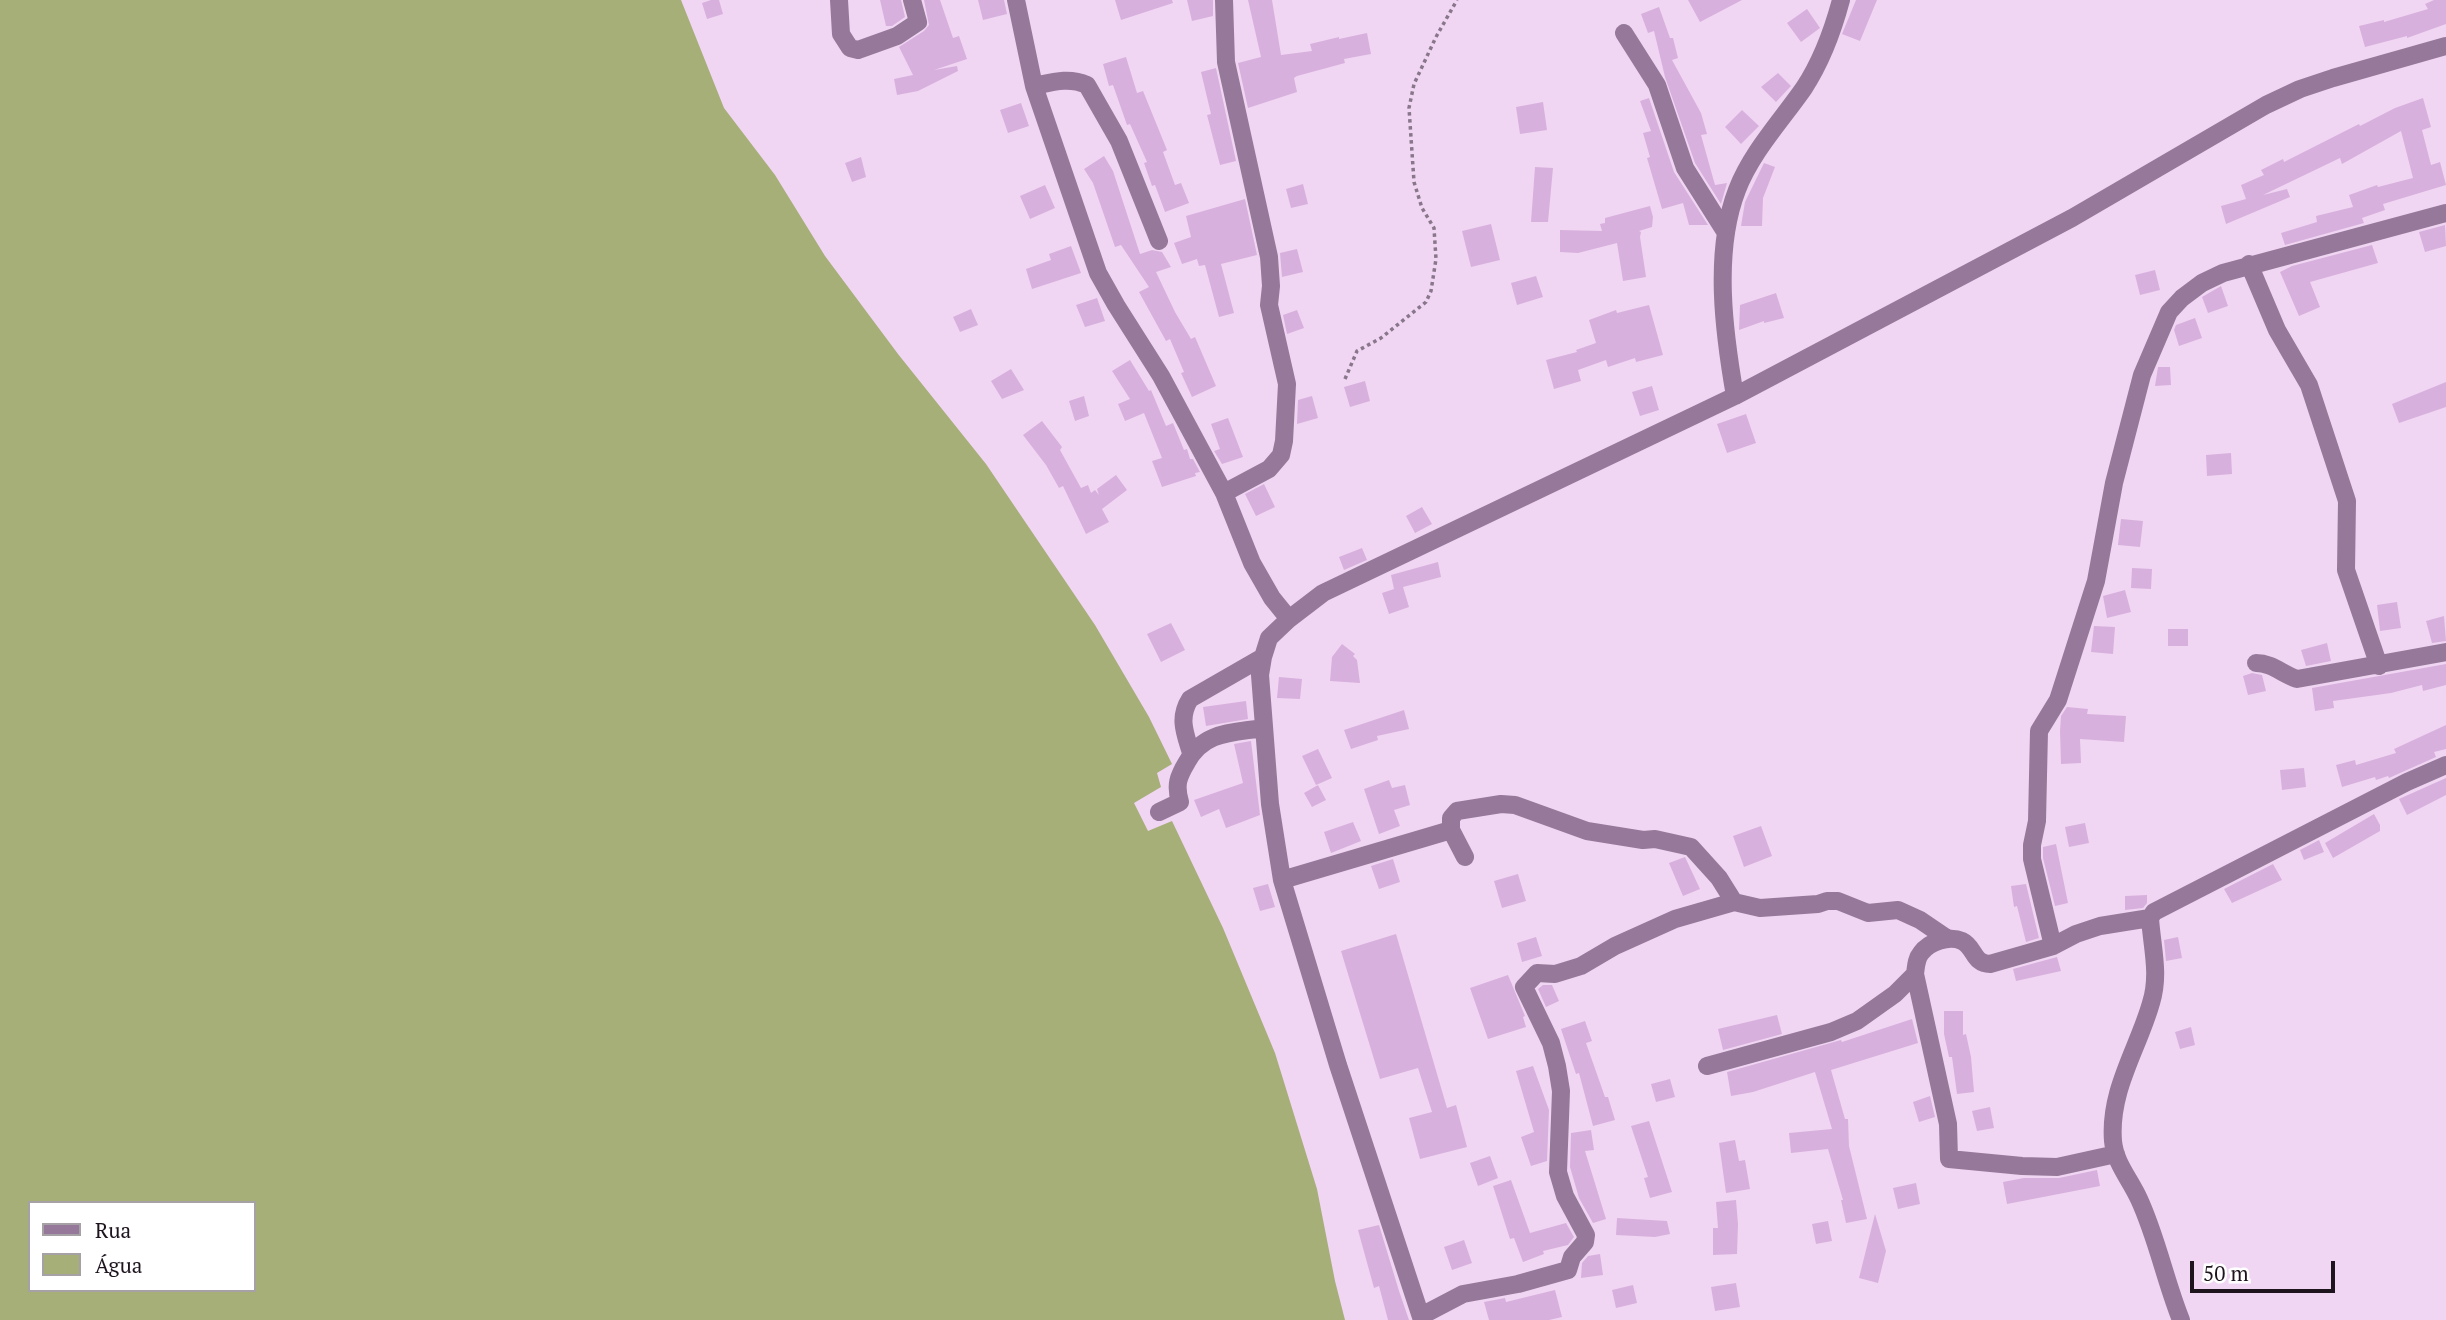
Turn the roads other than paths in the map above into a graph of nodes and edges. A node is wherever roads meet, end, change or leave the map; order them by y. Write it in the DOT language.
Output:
graph roads {
  1 [pos="839,0"];
  2 [pos="912,0"];
  3 [pos="1016,0"];
  4 [pos="1827,0"];
  5 [pos="1841,0"];
  6 [pos="1227,3"];
  7 [pos="1833,28"];
  8 [pos="1624,33"];
  9 [pos="2446,46"];
  10 [pos="1034,86"];
  11 [pos="2446,213"];
  12 [pos="1726,233"];
  13 [pos="1159,241"];
  14 [pos="2249,264"];
  15 [pos="1735,396"];
  16 [pos="1224,493"];
  17 [pos="1289,619"];
  18 [pos="2446,652"];
  19 [pos="1263,657"];
  20 [pos="2256,663"];
  21 [pos="2379,666"];
  22 [pos="1263,728"];
  23 [pos="1191,754"];
  24 [pos="2446,765"];
  25 [pos="1159,812"];
  26 [pos="1451,830"];
  27 [pos="1465,857"];
  28 [pos="1282,880"];
  29 [pos="1734,902"];
  30 [pos="2150,918"];
  31 [pos="1948,939"];
  32 [pos="2053,946"];
  33 [pos="1914,974"];
  34 [pos="1707,1066"];
  35 [pos="2116,1154"];
  36 [pos="1421,1318"];
  37 [pos="2181,1320"];
  1 -- 2 [label="street"];
  3 -- 10 [label="street"];
  4 -- 7 [label="street"];
  5 -- 7 [label="street"];
  6 -- 16 [label="street"];
  7 -- 12 [label="street"];
  8 -- 12 [label="street"];
  9 -- 15 [label="street"];
  10 -- 13 [label="street"];
  10 -- 16 [label="street"];
  11 -- 14 [label="street"];
  12 -- 15 [label="street"];
  14 -- 21 [label="street"];
  14 -- 32 [label="street"];
  15 -- 17 [label="street"];
  16 -- 17 [label="street"];
  17 -- 19 [label="street"];
  18 -- 21 [label="street"];
  19 -- 22 [label="street"];
  19 -- 23 [label="street"];
  20 -- 21 [label="street"];
  22 -- 23 [label="street"];
  22 -- 28 [label="street"];
  23 -- 25 [label="street"];
  24 -- 30 [label="street"];
  26 -- 27 [label="street"];
  26 -- 28 [label="street"];
  26 -- 29 [label="street"];
  28 -- 36 [label="street"];
  29 -- 31 [label="street"];
  29 -- 36 [label="street"];
  30 -- 32 [label="street"];
  30 -- 35 [label="street"];
  31 -- 32 [label="street"];
  31 -- 33 [label="street"];
  33 -- 34 [label="street"];
  33 -- 35 [label="street"];
  35 -- 37 [label="street"];
}
